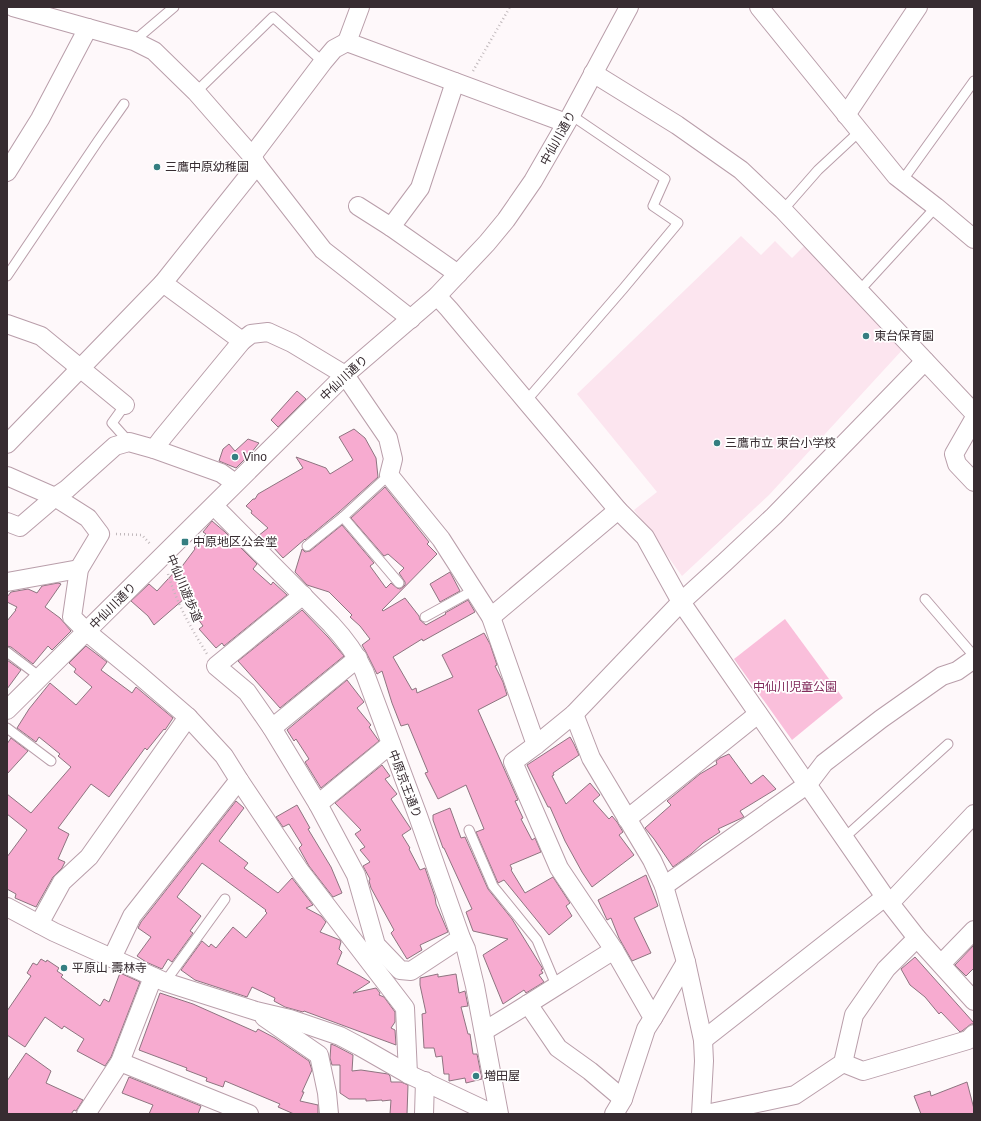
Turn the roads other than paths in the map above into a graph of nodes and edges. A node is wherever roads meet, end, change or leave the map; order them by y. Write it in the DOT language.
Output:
graph roads {
  1 [pos="13,7"];
  2 [pos="174,7"];
  3 [pos="360,7"];
  4 [pos="629,7"];
  5 [pos="758,7"];
  6 [pos="918,7"];
  7 [pos="88,28"];
  8 [pos="134,42"];
  9 [pos="347,42"];
  10 [pos="323,62"];
  11 [pos="593,73"];
  12 [pos="974,81"];
  13 [pos="460,84"];
  14 [pos="196,92"];
  15 [pos="124,104"];
  16 [pos="846,115"];
  17 [pos="568,119"];
  18 [pos="860,131"];
  19 [pos="254,160"];
  20 [pos="7,172"];
  21 [pos="902,181"];
  22 [pos="358,206"];
  23 [pos="936,207"];
  24 [pos="783,210"];
  25 [pos="391,227"];
  26 [pos="972,233"];
  27 [pos="458,274"];
  28 [pos="7,276"];
  29 [pos="163,283"];
  30 [pos="859,291"];
  31 [pos="437,296"];
  32 [pos="411,319"];
  33 [pos="7,324"];
  34 [pos="242,341"];
  35 [pos="925,361"];
  36 [pos="80,369"];
  37 [pos="345,376"];
  38 [pos="526,401"];
  39 [pos="125,405"];
  40 [pos="974,413"];
  41 [pos="974,419"];
  42 [pos="129,442"];
  43 [pos="7,444"];
  44 [pos="154,449"];
  45 [pos="389,475"];
  46 [pos="7,476"];
  47 [pos="974,482"];
  48 [pos="235,483"];
  49 [pos="56,497"];
  50 [pos="214,506"];
  51 [pos="618,510"];
  52 [pos="343,517"];
  53 [pos="7,522"];
  54 [pos="307,546"];
  55 [pos="79,569"];
  56 [pos="7,582"];
  57 [pos="398,583"];
  58 [pos="474,590"];
  59 [pos="303,595"];
  60 [pos="925,599"];
  61 [pos="681,602"];
  62 [pos="424,617"];
  63 [pos="491,617"];
  64 [pos="87,632"];
  65 [pos="7,652"];
  66 [pos="974,656"];
  67 [pos="358,658"];
  68 [pos="974,659"];
  69 [pos="40,677"];
  70 [pos="7,710"];
  71 [pos="574,714"];
  72 [pos="758,714"];
  73 [pos="188,717"];
  74 [pos="7,728"];
  75 [pos="272,728"];
  76 [pos="391,744"];
  77 [pos="948,744"];
  78 [pos="536,745"];
  79 [pos="51,761"];
  80 [pos="239,780"];
  81 [pos="808,784"];
  82 [pos="318,804"];
  83 [pos="974,814"];
  84 [pos="627,819"];
  85 [pos="469,830"];
  86 [pos="844,838"];
  87 [pos="664,886"];
  88 [pos="224,899"];
  89 [pos="887,900"];
  90 [pos="7,907"];
  91 [pos="39,924"];
  92 [pos="974,930"];
  93 [pos="461,938"];
  94 [pos="917,938"];
  95 [pos="614,950"];
  96 [pos="112,958"];
  97 [pos="686,962"];
  98 [pos="941,964"];
  99 [pos="159,980"];
  100 [pos="556,985"];
  101 [pos="974,1001"];
  102 [pos="528,1004"];
  103 [pos="256,1011"];
  104 [pos="653,1018"];
  105 [pos="484,1031"];
  106 [pos="974,1034"];
  107 [pos="703,1040"];
  108 [pos="120,1062"];
  109 [pos="843,1063"];
  110 [pos="408,1074"];
  111 [pos="425,1081"];
  112 [pos="619,1106"];
  113 [pos="86,1114"];
  114 [pos="249,1114"];
  115 [pos="329,1114"];
  116 [pos="424,1114"];
  117 [pos="493,1114"];
  118 [pos="499,1114"];
  119 [pos="701,1114"];
  120 [pos="706,1114"];
  1 -- 7 [label="street"];
  2 -- 8 [label="lane"];
  3 -- 9 [label="street"];
  4 -- 11 [label="street, 中仙川通り"];
  5 -- 16 [label="street"];
  6 -- 16 [label="street"];
  7 -- 8 [label="street"];
  7 -- 20 [label="street"];
  8 -- 14 [label="street"];
  9 -- 10 [label="street"];
  9 -- 13 [label="street"];
  10 -- 14 [label="lane"];
  10 -- 19 [label="street"];
  11 -- 17 [label="street, 中仙川通り"];
  11 -- 24 [label="street"];
  12 -- 21 [label="lane"];
  13 -- 17 [label="street"];
  13 -- 25 [label="street"];
  14 -- 19 [label="street"];
  15 -- 28 [label="lane"];
  16 -- 18 [label="street"];
  17 -- 27 [label="street, 中仙川通り"];
  17 -- 38 [label="lane"];
  18 -- 21 [label="street"];
  18 -- 24 [label="lane"];
  19 -- 29 [label="street"];
  19 -- 32 [label="street"];
  21 -- 23 [label="street"];
  22 -- 25 [label="street"];
  23 -- 26 [label="street"];
  23 -- 30 [label="lane"];
  24 -- 30 [label="street"];
  25 -- 27 [label="street"];
  27 -- 31 [label="street, 中仙川通り"];
  29 -- 34 [label="street"];
  29 -- 36 [label="street"];
  30 -- 35 [label="street"];
  31 -- 32 [label="street, 中仙川通り"];
  31 -- 38 [label="street"];
  32 -- 37 [label="street, 中仙川通り"];
  33 -- 36 [label="street"];
  34 -- 37 [label="street"];
  34 -- 44 [label="street"];
  35 -- 40 [label="street"];
  35 -- 61 [label="street"];
  36 -- 39 [label="street"];
  36 -- 43 [label="street"];
  37 -- 45 [label="street"];
  37 -- 48 [label="street, 中仙川通り"];
  38 -- 51 [label="street"];
  39 -- 42 [label="lane"];
  41 -- 47 [label="street"];
  42 -- 44 [label="street"];
  42 -- 49 [label="street"];
  44 -- 48 [label="street"];
  45 -- 52 [label="lane"];
  45 -- 58 [label="street"];
  46 -- 49 [label="street"];
  48 -- 50 [label="street, 中仙川通り"];
  49 -- 53 [label="street"];
  49 -- 55 [label="street"];
  50 -- 59 [label="street, 中原京王通り"];
  50 -- 64 [label="street, 中仙川通り"];
  51 -- 61 [label="street"];
  51 -- 63 [label="street"];
  52 -- 54 [label="lane"];
  52 -- 57 [label="lane"];
  55 -- 56 [label="street"];
  55 -- 64 [label="street"];
  58 -- 62 [label="lane"];
  58 -- 63 [label="street"];
  59 -- 67 [label="street, 中原京王通り"];
  59 -- 75 [label="street"];
  60 -- 66 [label="lane"];
  61 -- 71 [label="street"];
  61 -- 72 [label="street"];
  63 -- 78 [label="street"];
  64 -- 69 [label="street, 中仙川通り"];
  64 -- 73 [label="street"];
  65 -- 69 [label="lane"];
  67 -- 75 [label="street"];
  67 -- 76 [label="street, 中原京王通り"];
  68 -- 81 [label="street"];
  69 -- 70 [label="street, 中仙川通り"];
  71 -- 78 [label="street"];
  71 -- 84 [label="street"];
  72 -- 81 [label="street"];
  72 -- 84 [label="street"];
  73 -- 80 [label="street"];
  73 -- 91 [label="street"];
  74 -- 79 [label="lane"];
  75 -- 82 [label="street"];
  76 -- 82 [label="street"];
  76 -- 93 [label="street, 中原京王通り"];
  77 -- 86 [label="lane"];
  78 -- 95 [label="street"];
  80 -- 96 [label="street"];
  80 -- 110 [label="street"];
  81 -- 86 [label="street"];
  81 -- 87 [label="street"];
  82 -- 93 [label="street"];
  83 -- 89 [label="street"];
  84 -- 87 [label="street"];
  85 -- 100 [label="lane"];
  86 -- 89 [label="street"];
  87 -- 97 [label="street"];
  88 -- 99 [label="lane"];
  89 -- 94 [label="street"];
  89 -- 107 [label="street"];
  90 -- 91 [label="street"];
  91 -- 96 [label="street"];
  92 -- 98 [label="street"];
  93 -- 105 [label="street, 中原京王通り"];
  94 -- 98 [label="street"];
  94 -- 109 [label="street"];
  95 -- 100 [label="street"];
  95 -- 104 [label="street"];
  96 -- 99 [label="street"];
  97 -- 104 [label="street"];
  97 -- 107 [label="street"];
  98 -- 101 [label="street"];
  99 -- 103 [label="street"];
  99 -- 108 [label="street"];
  100 -- 102 [label="street"];
  102 -- 105 [label="street"];
  102 -- 112 [label="street"];
  103 -- 110 [label="street"];
  103 -- 115 [label="street"];
  104 -- 112 [label="street"];
  105 -- 118 [label="street, 中原京王通り"];
  106 -- 109 [label="street"];
  107 -- 119 [label="street"];
  108 -- 113 [label="street"];
  108 -- 114 [label="street"];
  109 -- 120 [label="street"];
  110 -- 111 [label="street"];
  111 -- 116 [label="street"];
  111 -- 117 [label="street"];
}
